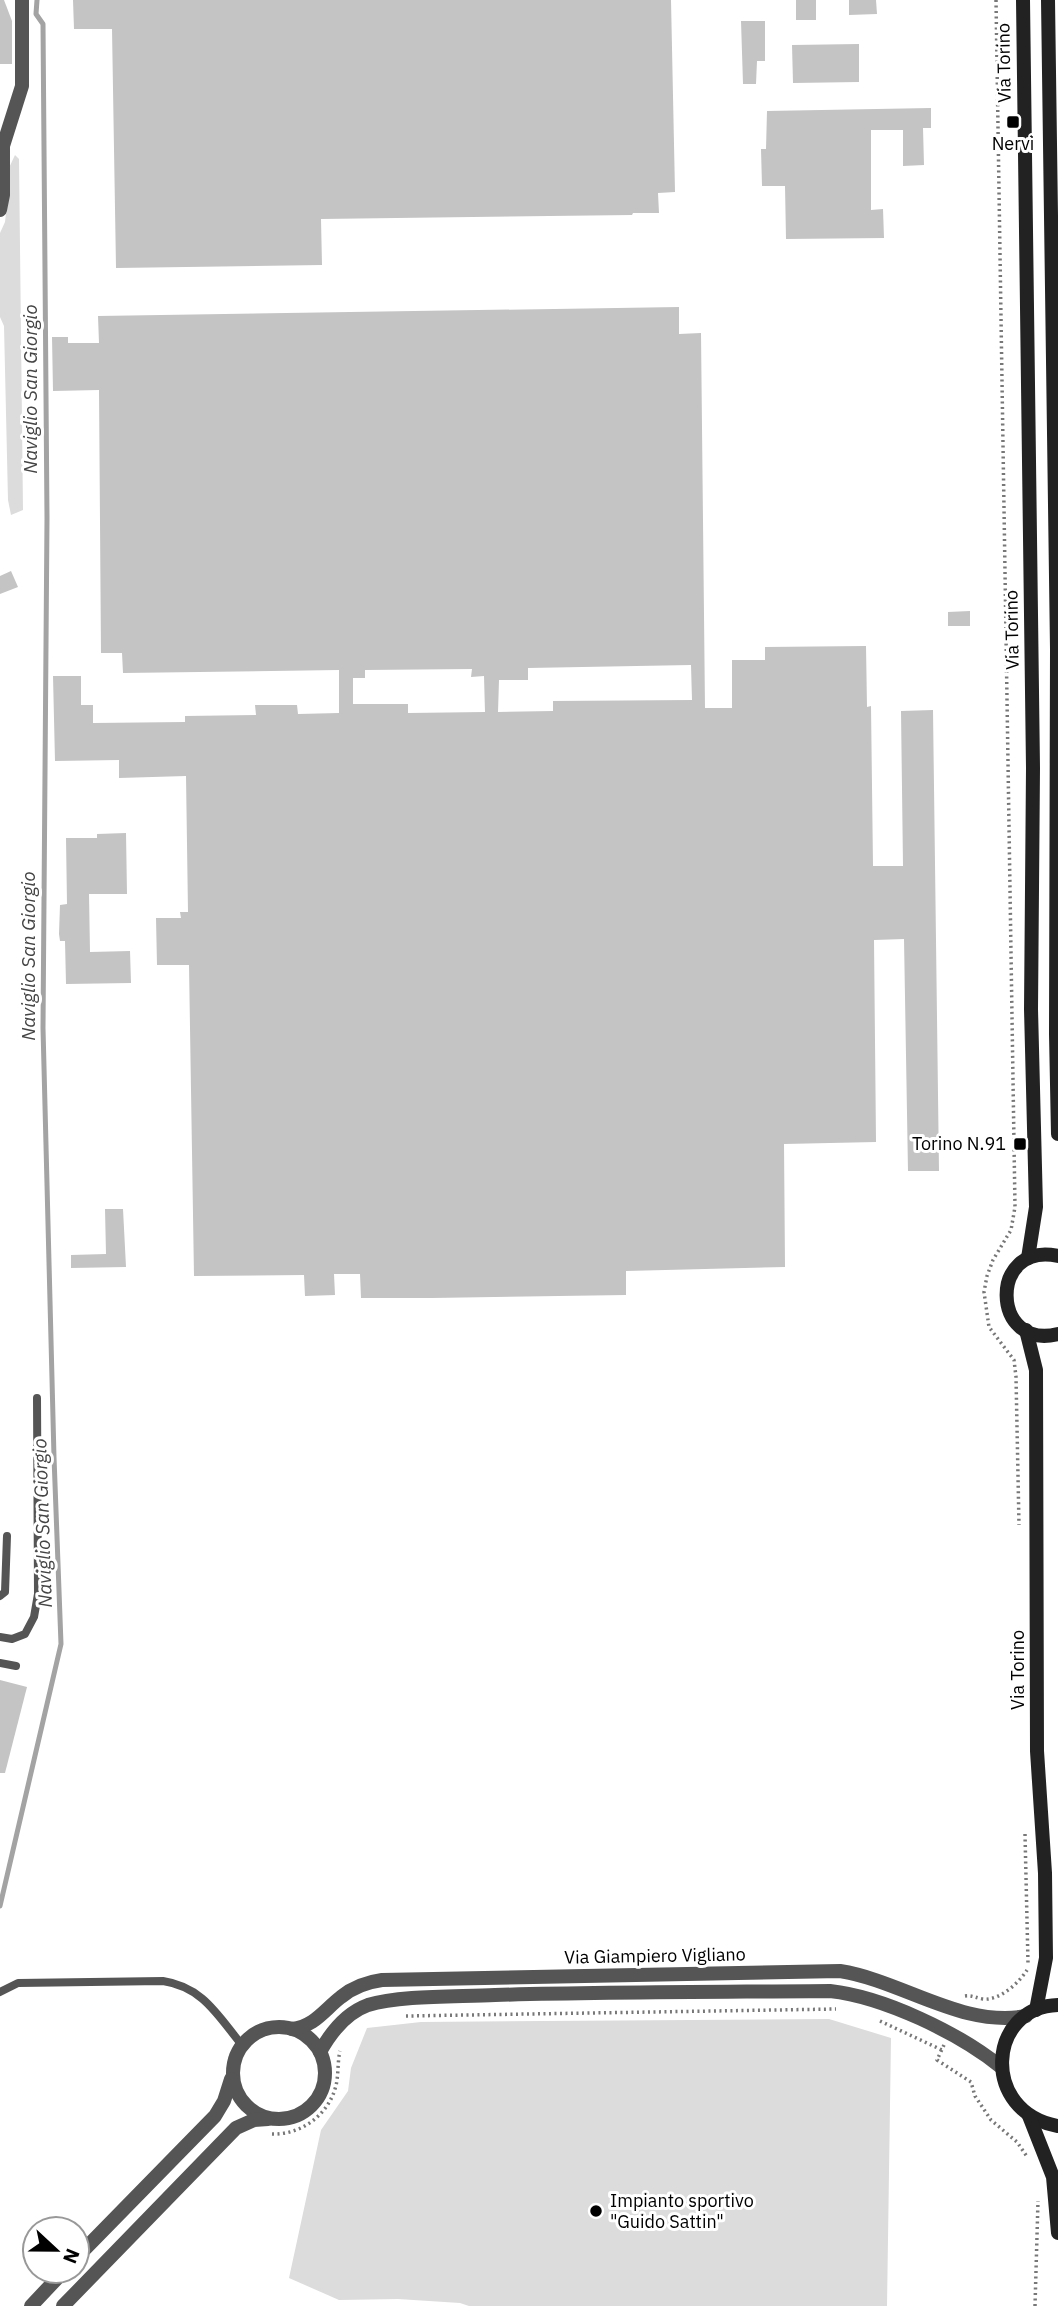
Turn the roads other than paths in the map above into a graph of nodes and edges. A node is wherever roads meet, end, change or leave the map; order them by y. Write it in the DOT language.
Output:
graph roads {
  1 [pos="22,0"];
  2 [pos="1023,0"];
  3 [pos="1048,0"];
  4 [pos="0,211"];
  5 [pos="1054,522"];
  6 [pos="1058,542"];
  7 [pos="1058,780"];
  8 [pos="1058,1134"];
  9 [pos="1058,1256"];
  10 [pos="1028,1258"];
  11 [pos="1026,1330"];
  12 [pos="1058,1334"];
  13 [pos="37,1398"];
  14 [pos="7,1536"];
  15 [pos="0,1596"];
  16 [pos="0,1637"];
  17 [pos="0,1663"];
  18 [pos="16,1666"];
  19 [pos="0,1992"];
  20 [pos="1058,2005"];
  21 [pos="1031,2013"];
  22 [pos="292,2029"];
  23 [pos="242,2045"];
  24 [pos="320,2052"];
  25 [pos="1001,2067"];
  26 [pos="233,2074"];
  27 [pos="1029,2116"];
  28 [pos="268,2126"];
  29 [pos="1058,2126"];
  30 [pos="1058,2233"];
  31 [pos="91,2244"];
  32 [pos="51,2285"];
  33 [pos="31,2306"];
  34 [pos="63,2306"];
  1 -- 4 [label="street"];
  2 -- 10 [label="main road, Via Torino"];
  3 -- 5 [label="main road"];
  5 -- 6 [label="lane"];
  5 -- 7 [label="main road"];
  7 -- 8 [label="main road"];
  9 -- 10 [label="main road"];
  10 -- 11 [label="main road"];
  11 -- 12 [label="main road"];
  11 -- 21 [label="main road, Via Torino"];
  13 -- 16 [label="lane"];
  14 -- 15 [label="lane"];
  17 -- 18 [label="lane"];
  19 -- 23 [label="lane"];
  20 -- 21 [label="main road"];
  21 -- 22 [label="street, Via Giampiero Vigliano"];
  21 -- 25 [label="main road"];
  22 -- 23 [label="street"];
  22 -- 24 [label="street"];
  23 -- 26 [label="street"];
  24 -- 25 [label="street, Via Giampiero Vigliano"];
  24 -- 28 [label="street"];
  25 -- 27 [label="main road"];
  26 -- 28 [label="street"];
  26 -- 31 [label="street"];
  27 -- 29 [label="main road"];
  27 -- 30 [label="main road"];
  28 -- 34 [label="street"];
  32 -- 33 [label="street"];
}
